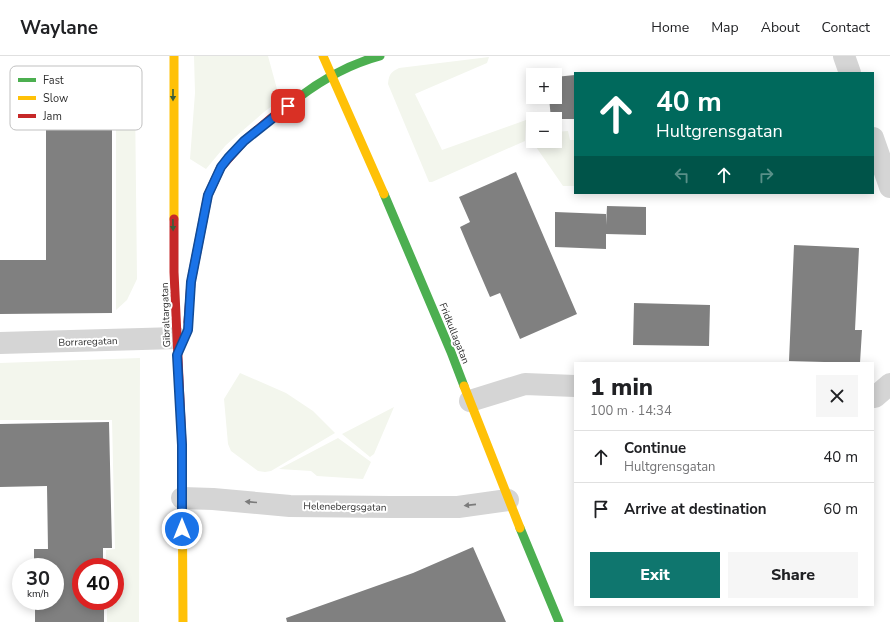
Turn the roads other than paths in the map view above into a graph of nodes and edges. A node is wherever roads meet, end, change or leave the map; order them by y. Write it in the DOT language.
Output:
graph roads {
  1 [pos="174,56"];
  2 [pos="323,56"];
  3 [pos="380,56"];
  4 [pos="844,56"];
  5 [pos="850,72"];
  6 [pos="332,75"];
  7 [pos="874,141"];
  8 [pos="890,186"];
  9 [pos="182,340"];
  10 [pos="0,343"];
  11 [pos="574,386"];
  12 [pos="470,401"];
  13 [pos="182,498"];
  14 [pos="508,500"];
  15 [pos="182,622"];
  16 [pos="559,622"];
  1 -- 9 [label="street, Gibraltargatan, one-way"];
  2 -- 6 [label="street, Fridkullagatan"];
  3 -- 6 [label="street"];
  4 -- 5 [label="street"];
  6 -- 9 [label="street"];
  6 -- 12 [label="street, Fridkullagatan"];
  7 -- 8 [label="street"];
  9 -- 10 [label="street, Borraregatan"];
  9 -- 13 [label="street, Gibraltargatan"];
  11 -- 12 [label="street"];
  12 -- 14 [label="street, Fridkullagatan"];
  14 -- 13 [label="street, Helenebergsgatan, one-way"];
  13 -- 15 [label="street, Gibraltargatan"];
  14 -- 16 [label="street, Fridkullagatan"];
}
